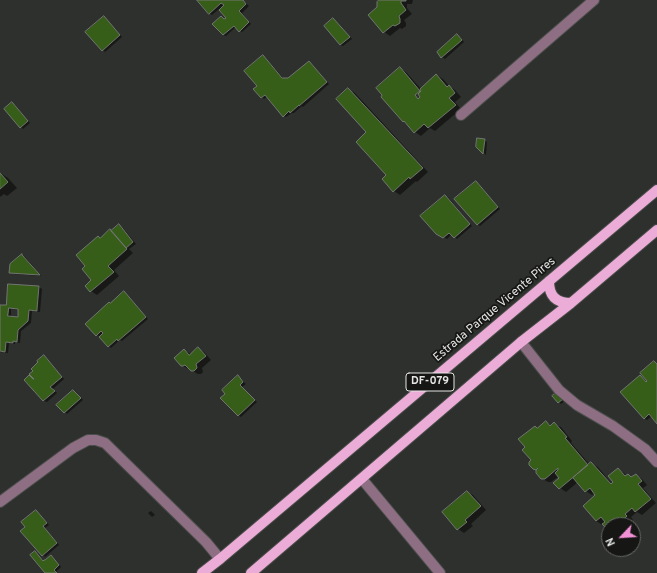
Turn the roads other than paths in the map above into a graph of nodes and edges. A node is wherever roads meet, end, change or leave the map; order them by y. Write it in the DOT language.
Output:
graph roads {
  1 [pos="594,0"];
  2 [pos="461,115"];
  3 [pos="657,190"];
  4 [pos="657,230"];
  5 [pos="549,281"];
  6 [pos="571,303"];
  7 [pos="521,342"];
  8 [pos="657,462"];
  9 [pos="362,479"];
  10 [pos="0,502"];
  11 [pos="220,560"];
  12 [pos="202,573"];
  13 [pos="251,573"];
  14 [pos="440,573"];
  1 -- 2 [label="street"];
  3 -- 5 [label="main road, Estrada Parque Vicente Pires / DF-079"];
  4 -- 6 [label="main road, DF-079"];
  5 -- 6 [label="main road"];
  5 -- 11 [label="main road, Estrada Parque Vicente Pires / DF-079"];
  6 -- 7 [label="main road, DF-079"];
  7 -- 8 [label="street"];
  7 -- 9 [label="main road, DF-079"];
  9 -- 13 [label="main road, DF-079"];
  9 -- 14 [label="street"];
  10 -- 11 [label="street"];
  11 -- 12 [label="main road, Estrada Parque Vicente Pires / DF-079"];
}
